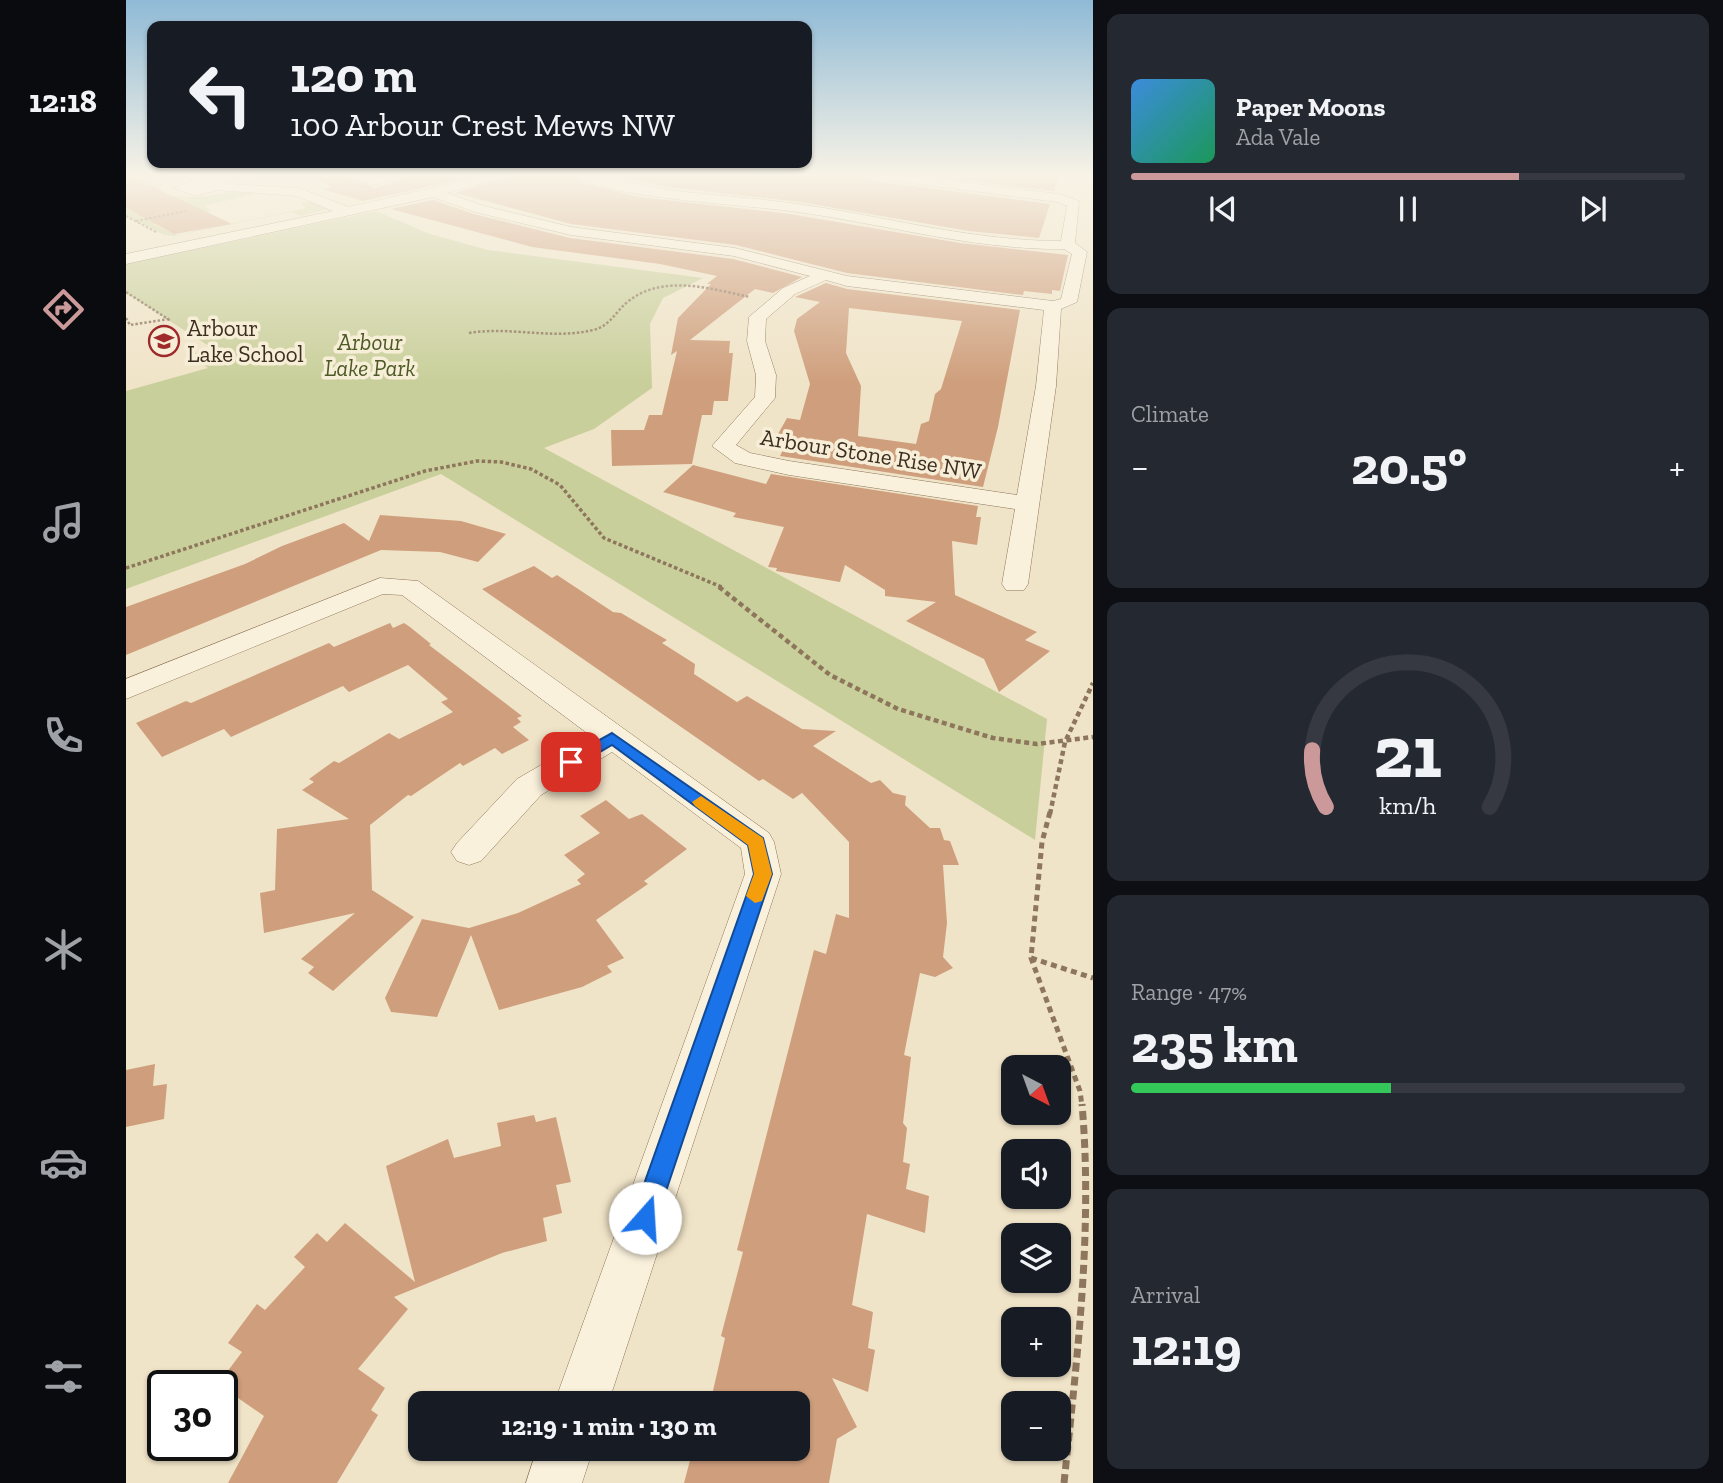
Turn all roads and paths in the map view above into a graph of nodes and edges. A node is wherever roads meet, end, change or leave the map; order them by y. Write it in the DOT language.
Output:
graph roads {
  1 [pos="190,243"];
  2 [pos="673,243"];
  3 [pos="1018,243"];
  4 [pos="1066,245"];
  5 [pos="130,255"];
  6 [pos="824,276"];
  7 [pos="126,292"];
  8 [pos="751,297"];
  9 [pos="1053,306"];
  10 [pos="126,318"];
  11 [pos="469,333"];
  12 [pos="1028,504"];
  13 [pos="126,568"];
  14 [pos="1015,584"];
  15 [pos="1093,683"];
  16 [pos="126,691"];
  17 [pos="1093,737"];
  18 [pos="612,738"];
  19 [pos="1065,742"];
  20 [pos="469,852"];
  21 [pos="1031,958"];
  22 [pos="1093,978"];
  23 [pos="585,1391"];
  24 [pos="561,1461"];
  25 [pos="554,1483"];
  26 [pos="1064,1483"];
  1 -- 5 [label="street"];
  2 -- 6 [label="street"];
  3 -- 4 [label="street"];
  4 -- 9 [label="street"];
  6 -- 9 [label="street"];
  6 -- 12 [label="street, Arbour Stone Rise NW"];
  7 -- 10 [label="path"];
  8 -- 11 [label="path"];
  9 -- 12 [label="street"];
  12 -- 14 [label="street"];
  13 -- 19 [label="path"];
  15 -- 19 [label="path"];
  16 -- 18 [label="street"];
  17 -- 19 [label="path"];
  18 -- 20 [label="street"];
  18 -- 23 [label="street"];
  19 -- 21 [label="path"];
  21 -- 22 [label="path"];
  21 -- 26 [label="path"];
  24 -- 25 [label="street"];
}
